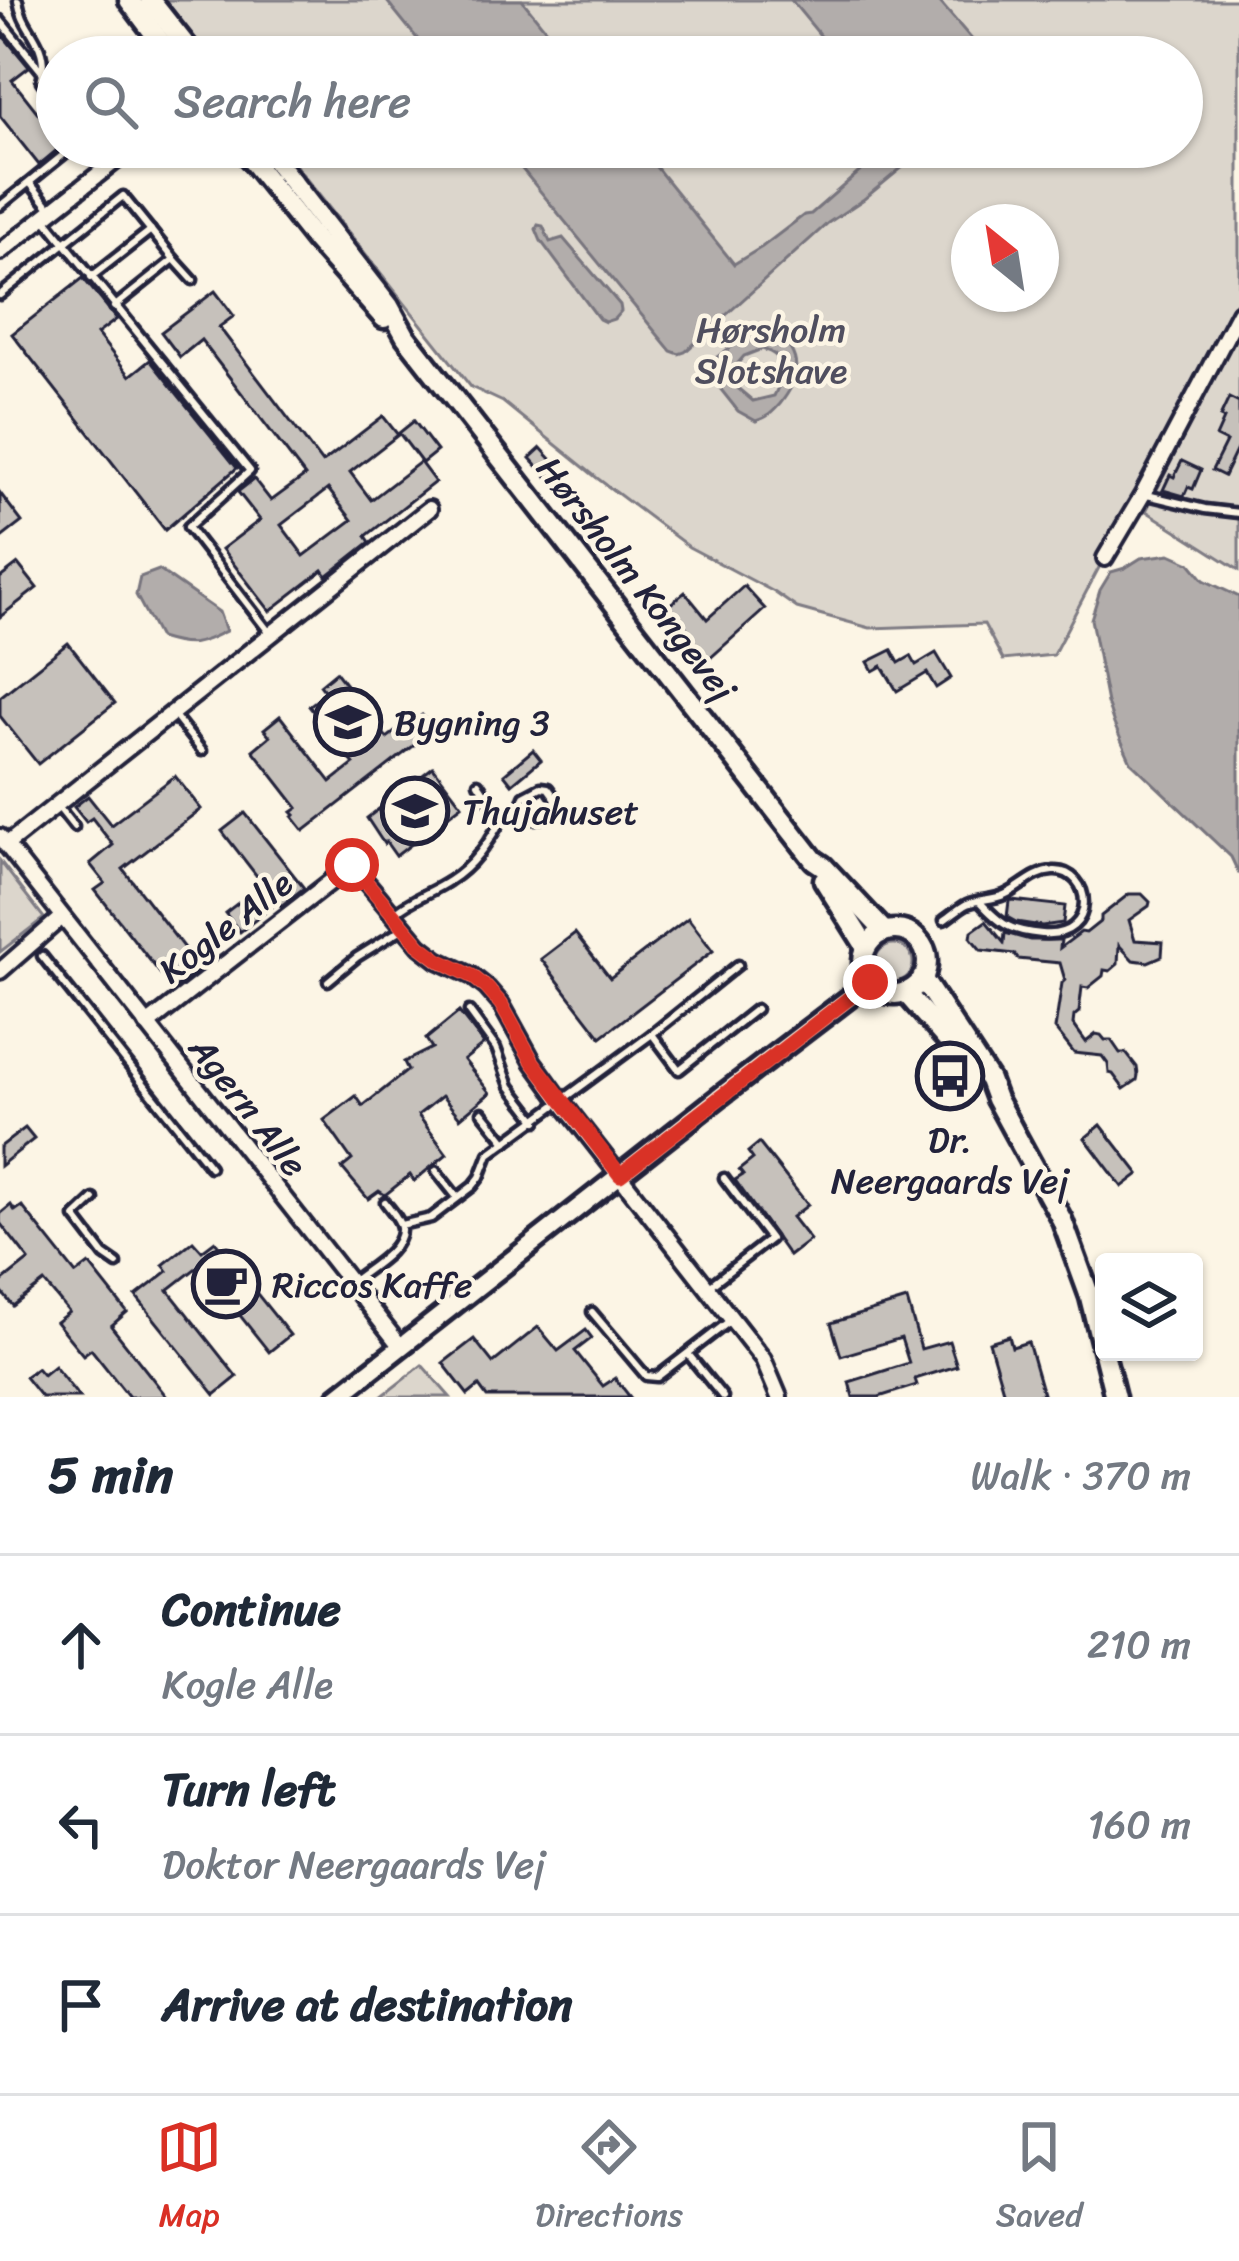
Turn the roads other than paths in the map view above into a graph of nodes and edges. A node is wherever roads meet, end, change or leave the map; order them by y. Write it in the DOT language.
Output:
graph roads {
  1 [pos="18,0"];
  2 [pos="129,0"];
  3 [pos="150,0"];
  4 [pos="0,20"];
  5 [pos="156,36"];
  6 [pos="178,36"];
  7 [pos="36,38"];
  8 [pos="36,64"];
  9 [pos="48,168"];
  10 [pos="106,168"];
  11 [pos="258,168"];
  12 [pos="273,168"];
  13 [pos="281,168"];
  14 [pos="30,183"];
  15 [pos="0,206"];
  16 [pos="48,214"];
  17 [pos="326,226"];
  18 [pos="151,230"];
  19 [pos="64,242"];
  20 [pos="0,252"];
  21 [pos="175,259"];
  22 [pos="91,278"];
  23 [pos="193,280"];
  24 [pos="0,295"];
  25 [pos="114,308"];
  26 [pos="1239,312"];
  27 [pos="406,337"];
  28 [pos="1143,494"];
  29 [pos="428,507"];
  30 [pos="1239,513"];
  31 [pos="1105,558"];
  32 [pos="272,636"];
  33 [pos="173,714"];
  34 [pos="202,751"];
  35 [pos="478,783"];
  36 [pos="57,805"];
  37 [pos="519,811"];
  38 [pos="502,819"];
  39 [pos="74,827"];
  40 [pos="3,841"];
  41 [pos="814,860"];
  42 [pos="980,901"];
  43 [pos="394,914"];
  44 [pos="62,917"];
  45 [pos="944,920"];
  46 [pos="405,927"];
  47 [pos="884,932"];
  48 [pos="866,947"];
  49 [pos="42,956"];
  50 [pos="738,965"];
  51 [pos="0,971"];
  52 [pos="922,979"];
  53 [pos="328,981"];
  54 [pos="870,982"];
  55 [pos="905,992"];
  56 [pos="756,1010"];
  57 [pos="469,1011"];
  58 [pos="147,1025"];
  59 [pos="652,1034"];
  60 [pos="995,1099"];
  61 [pos="562,1102"];
  62 [pos="482,1112"];
  63 [pos="537,1120"];
  64 [pos="506,1143"];
  65 [pos="210,1167"];
  66 [pos="436,1171"];
  67 [pos="620,1175"];
  68 [pos="724,1178"];
  69 [pos="457,1198"];
  70 [pos="94,1199"];
  71 [pos="385,1202"];
  72 [pos="401,1225"];
  73 [pos="117,1264"];
  74 [pos="350,1284"];
  75 [pos="708,1287"];
  76 [pos="592,1312"];
  77 [pos="733,1318"];
  78 [pos="401,1348"];
  79 [pos="688,1354"];
  80 [pos="337,1397"];
  81 [pos="723,1397"];
  82 [pos="779,1397"];
  83 [pos="1115,1397"];
  1 -- 7 [label="lane"];
  2 -- 5 [label="main road"];
  3 -- 6 [label="main road"];
  4 -- 8 [label="lane"];
  9 -- 14 [label="lane"];
  10 -- 16 [label="street"];
  11 -- 27 [label="main road, Hørsholm Kongevej"];
  12 -- 17 [label="main road"];
  13 -- 17 [label="main road, Hørsholm Kongevej"];
  14 -- 15 [label="lane"];
  14 -- 16 [label="lane"];
  16 -- 19 [label="lane"];
  16 -- 20 [label="street"];
  17 -- 27 [label="main road, Hørsholm Kongevej"];
  18 -- 19 [label="lane"];
  18 -- 21 [label="lane"];
  18 -- 22 [label="lane"];
  19 -- 22 [label="lane"];
  19 -- 24 [label="lane"];
  21 -- 23 [label="lane"];
  21 -- 25 [label="lane"];
  22 -- 25 [label="lane"];
  25 -- 32 [label="lane"];
  26 -- 28 [label="street"];
  27 -- 41 [label="main road, Hørsholm Kongevej"];
  28 -- 30 [label="lane"];
  28 -- 31 [label="street"];
  29 -- 32 [label="street, Agern Alle"];
  32 -- 33 [label="street, Agern Alle"];
  33 -- 34 [label="lane"];
  33 -- 36 [label="street, Agern Alle"];
  35 -- 38 [label="lane"];
  36 -- 39 [label="lane"];
  36 -- 40 [label="street, Agern Alle"];
  37 -- 37 [label="lane"];
  37 -- 38 [label="lane"];
  38 -- 43 [label="lane"];
  40 -- 44 [label="street, Agern Alle"];
  41 -- 47 [label="main road, Hørsholm Kongevej"];
  41 -- 48 [label="main road, Hørsholm Kongevej"];
  42 -- 42 [label="lane"];
  42 -- 45 [label="lane"];
  43 -- 46 [label="street, Kogle Alle"];
  43 -- 58 [label="street, Kogle Alle"];
  44 -- 51 [label="street"];
  44 -- 58 [label="street, Agern Alle"];
  46 -- 53 [label="lane"];
  46 -- 61 [label="street, Kogle Alle"];
  47 -- 48 [label="main road"];
  47 -- 52 [label="main road"];
  48 -- 54 [label="main road"];
  49 -- 65 [label="lane"];
  50 -- 59 [label="lane"];
  52 -- 55 [label="main road"];
  52 -- 60 [label="main road"];
  54 -- 55 [label="main road"];
  54 -- 67 [label="street"];
  55 -- 60 [label="main road"];
  56 -- 59 [label="lane"];
  57 -- 63 [label="lane"];
  58 -- 74 [label="street, Agern Alle"];
  59 -- 61 [label="lane"];
  60 -- 83 [label="main road"];
  61 -- 63 [label="lane"];
  61 -- 67 [label="street, Kogle Alle"];
  62 -- 64 [label="lane"];
  63 -- 64 [label="lane"];
  64 -- 69 [label="lane"];
  66 -- 69 [label="lane"];
  67 -- 75 [label="street, Kogle Alle"];
  67 -- 78 [label="street"];
  68 -- 75 [label="lane"];
  69 -- 72 [label="lane"];
  70 -- 73 [label="lane"];
  71 -- 72 [label="lane"];
  72 -- 74 [label="lane"];
  74 -- 78 [label="street, Agern Alle"];
  75 -- 77 [label="street, Kogle Alle"];
  76 -- 79 [label="lane"];
  77 -- 79 [label="lane"];
  77 -- 82 [label="street, Kogle Alle"];
  78 -- 80 [label="street"];
  79 -- 81 [label="lane"];
}
